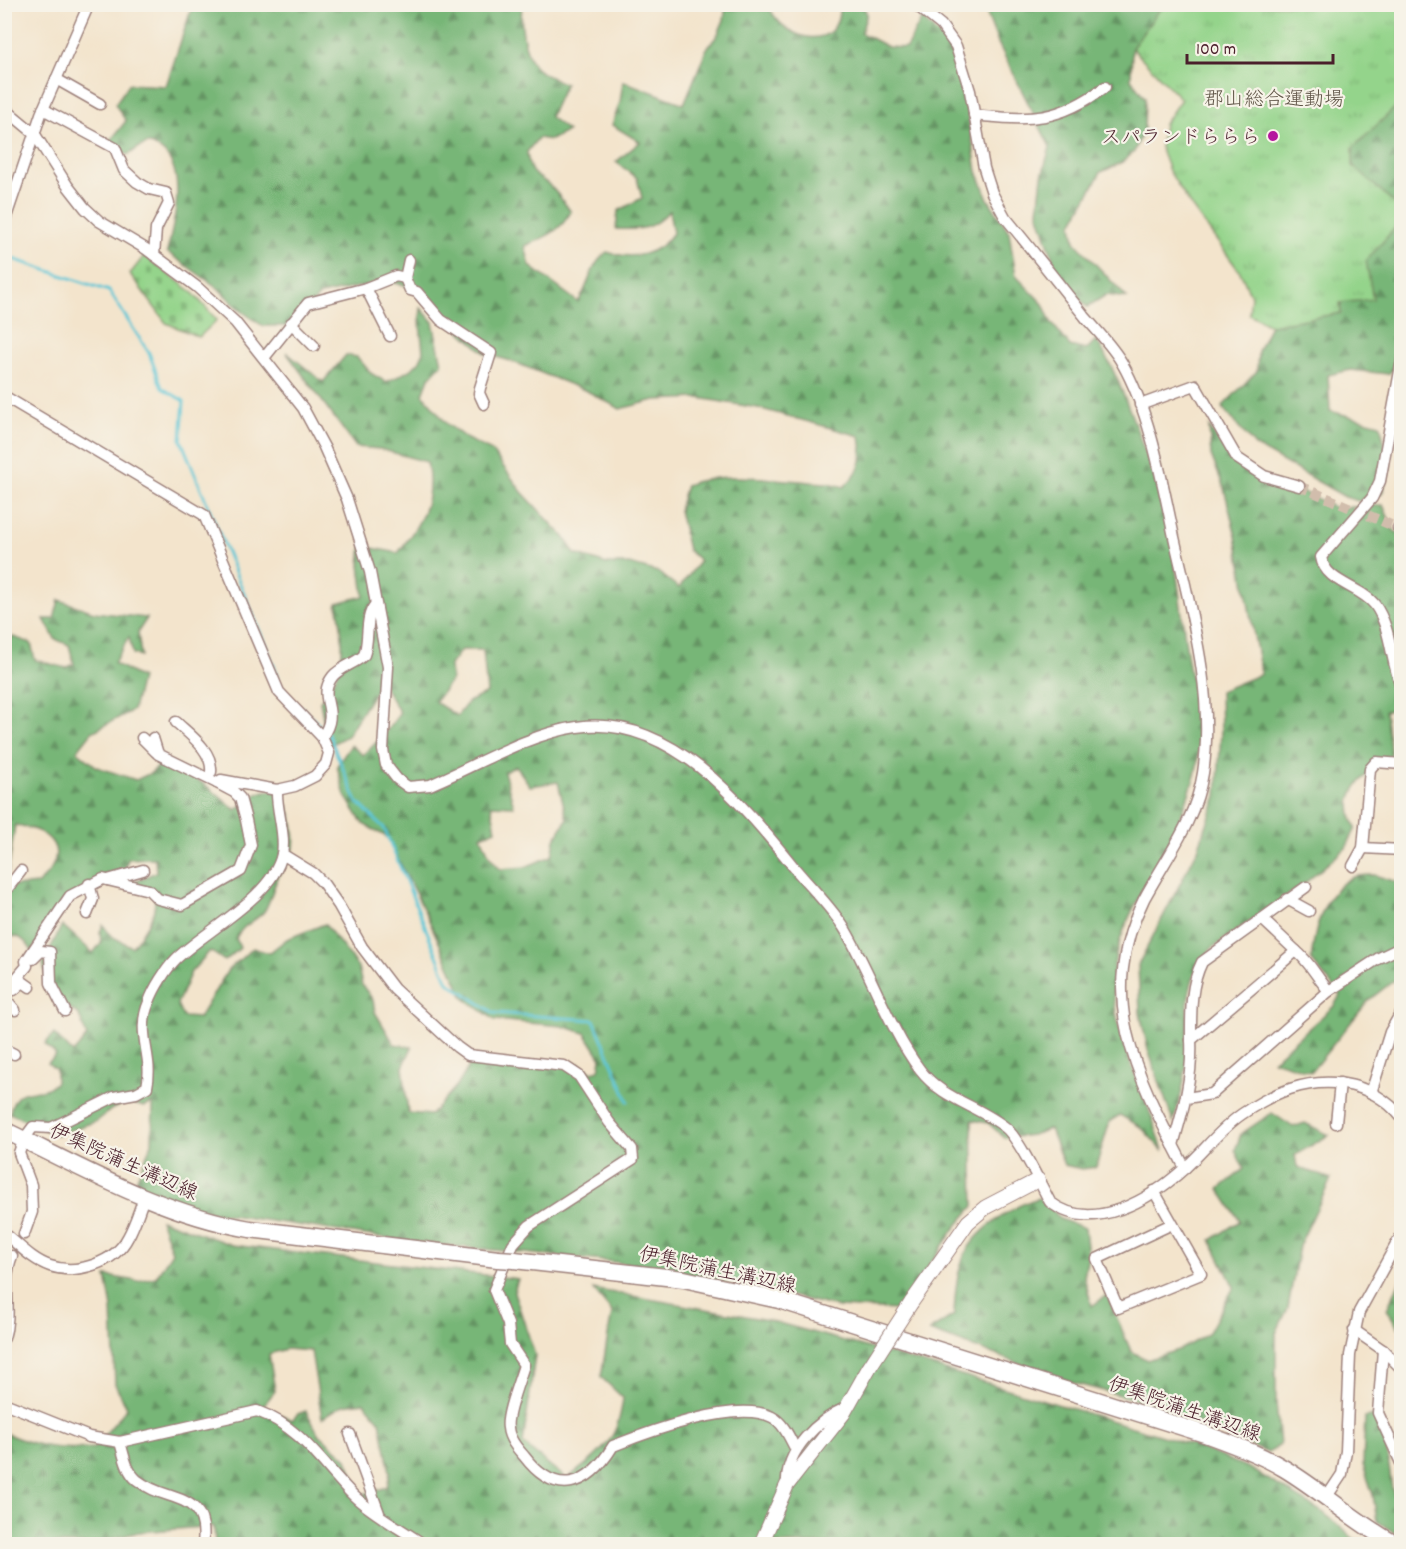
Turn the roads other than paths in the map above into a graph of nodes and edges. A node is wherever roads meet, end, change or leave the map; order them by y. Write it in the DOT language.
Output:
graph roads {
  1 [pos="90,4"];
  2 [pos="915,4"];
  3 [pos="56,79"];
  4 [pos="1105,87"];
  5 [pos="100,104"];
  6 [pos="4,108"];
  7 [pos="43,109"];
  8 [pos="974,115"];
  9 [pos="34,133"];
  10 [pos="4,223"];
  11 [pos="154,255"];
  12 [pos="408,260"];
  13 [pos="405,278"];
  14 [pos="366,288"];
  15 [pos="291,323"];
  16 [pos="390,336"];
  17 [pos="314,346"];
  18 [pos="264,358"];
  19 [pos="1401,360"];
  20 [pos="4,396"];
  21 [pos="484,404"];
  22 [pos="1140,405"];
  23 [pos="1299,486"];
  24 [pos="375,605"];
  25 [pos="1401,688"];
  26 [pos="176,722"];
  27 [pos="322,736"];
  28 [pos="148,738"];
  29 [pos="202,758"];
  30 [pos="1401,764"];
  31 [pos="211,772"];
  32 [pos="219,782"];
  33 [pos="277,790"];
  34 [pos="1363,848"];
  35 [pos="1401,850"];
  36 [pos="282,854"];
  37 [pos="1353,866"];
  38 [pos="143,870"];
  39 [pos="21,871"];
  40 [pos="107,880"];
  41 [pos="89,885"];
  42 [pos="1306,887"];
  43 [pos="4,892"];
  44 [pos="1287,899"];
  45 [pos="1309,911"];
  46 [pos="87,914"];
  47 [pos="1262,919"];
  48 [pos="1401,947"];
  49 [pos="26,948"];
  50 [pos="1296,951"];
  51 [pos="26,963"];
  52 [pos="30,987"];
  53 [pos="1329,991"];
  54 [pos="5,996"];
  55 [pos="15,1010"];
  56 [pos="65,1011"];
  57 [pos="1401,1011"];
  58 [pos="1191,1040"];
  59 [pos="1340,1083"];
  60 [pos="1371,1093"];
  61 [pos="1186,1098"];
  62 [pos="1401,1118"];
  63 [pos="1336,1124"];
  64 [pos="4,1130"];
  65 [pos="24,1139"];
  66 [pos="1173,1145"];
  67 [pos="1185,1168"];
  68 [pos="1038,1180"];
  69 [pos="1154,1191"];
  70 [pos="144,1198"];
  71 [pos="1172,1224"];
  72 [pos="4,1233"];
  73 [pos="24,1234"];
  74 [pos="1401,1234"];
  75 [pos="12,1256"];
  76 [pos="1354,1330"];
  77 [pos="4,1338"];
  78 [pos="1383,1350"];
  79 [pos="1401,1370"];
  80 [pos="4,1403"];
  81 [pos="848,1407"];
  82 [pos="350,1434"];
  83 [pos="120,1442"];
  84 [pos="796,1450"];
  85 [pos="1401,1465"];
  86 [pos="787,1485"];
  87 [pos="1326,1498"];
  88 [pos="379,1513"];
  89 [pos="203,1545"];
  90 [pos="423,1545"];
  91 [pos="761,1545"];
  92 [pos="1395,1545"];
  1 -- 3 [label="street"];
  2 -- 8 [label="street"];
  3 -- 5 [label="street"];
  3 -- 7 [label="street"];
  4 -- 8 [label="street"];
  6 -- 9 [label="street"];
  7 -- 9 [label="street"];
  7 -- 11 [label="street"];
  8 -- 22 [label="street"];
  9 -- 10 [label="street"];
  9 -- 11 [label="street"];
  11 -- 18 [label="street"];
  12 -- 13 [label="street"];
  13 -- 14 [label="street"];
  13 -- 21 [label="street"];
  14 -- 15 [label="street"];
  14 -- 16 [label="street"];
  15 -- 17 [label="street"];
  15 -- 18 [label="street"];
  18 -- 24 [label="street"];
  19 -- 25 [label="street"];
  20 -- 27 [label="street"];
  22 -- 23 [label="street"];
  22 -- 66 [label="street"];
  24 -- 27 [label="street"];
  24 -- 68 [label="street"];
  26 -- 31 [label="street"];
  27 -- 33 [label="street"];
  28 -- 32 [label="street"];
  29 -- 31 [label="street"];
  30 -- 34 [label="street"];
  31 -- 32 [label="street"];
  32 -- 33 [label="street"];
  32 -- 40 [label="street"];
  33 -- 36 [label="street"];
  34 -- 35 [label="street"];
  34 -- 37 [label="street"];
  36 -- 65 [label="street"];
  36 -- 84 [label="street"];
  38 -- 40 [label="street"];
  39 -- 43 [label="street"];
  40 -- 41 [label="street"];
  41 -- 46 [label="street"];
  41 -- 51 [label="street"];
  42 -- 44 [label="street"];
  44 -- 45 [label="street"];
  44 -- 47 [label="street"];
  47 -- 50 [label="street"];
  47 -- 58 [label="street"];
  48 -- 53 [label="street"];
  49 -- 51 [label="street"];
  50 -- 53 [label="street"];
  50 -- 58 [label="street"];
  51 -- 54 [label="street"];
  51 -- 56 [label="street"];
  52 -- 54 [label="street"];
  53 -- 61 [label="street"];
  54 -- 55 [label="street"];
  57 -- 60 [label="street"];
  58 -- 61 [label="street"];
  59 -- 60 [label="street"];
  59 -- 63 [label="street"];
  59 -- 67 [label="street"];
  60 -- 62 [label="street"];
  61 -- 66 [label="street"];
  64 -- 65 [label="main road, 伊集院蒲生溝辺線"];
  65 -- 70 [label="main road, 伊集院蒲生溝辺線"];
  65 -- 73 [label="street"];
  66 -- 67 [label="street"];
  67 -- 69 [label="street"];
  68 -- 69 [label="street"];
  68 -- 81 [label="street, bridge"];
  69 -- 71 [label="street"];
  70 -- 72 [label="street"];
  70 -- 87 [label="main road, 伊集院蒲生溝辺線"];
  71 -- 71 [label="street"];
  74 -- 76 [label="street"];
  75 -- 77 [label="street"];
  76 -- 78 [label="street"];
  76 -- 87 [label="street"];
  78 -- 79 [label="street"];
  78 -- 85 [label="street"];
  80 -- 83 [label="street"];
  81 -- 84 [label="street"];
  81 -- 86 [label="street"];
  82 -- 88 [label="street"];
  83 -- 88 [label="street"];
  83 -- 89 [label="street"];
  84 -- 86 [label="street"];
  86 -- 91 [label="street"];
  87 -- 92 [label="main road, 伊集院蒲生溝辺線"];
  88 -- 90 [label="street"];
}
